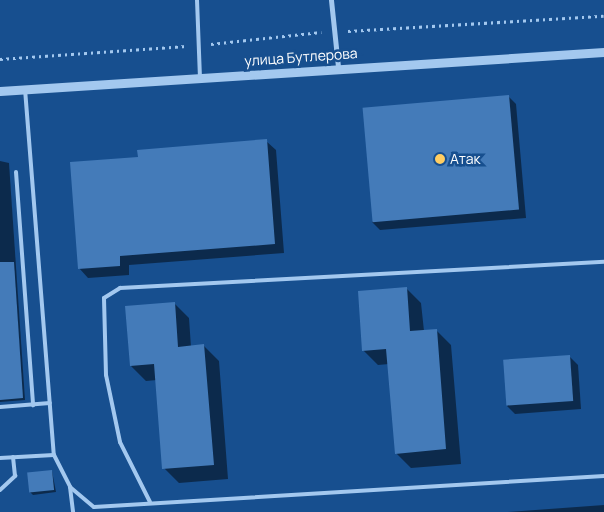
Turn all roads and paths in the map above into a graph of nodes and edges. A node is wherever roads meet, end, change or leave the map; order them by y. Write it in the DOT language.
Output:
graph roads {
  1 [pos="197,0"];
  2 [pos="331,0"];
  3 [pos="604,16"];
  4 [pos="334,31"];
  5 [pos="199,45"];
  6 [pos="604,52"];
  7 [pos="0,59"];
  8 [pos="338,68"];
  9 [pos="200,78"];
  10 [pos="24,89"];
  11 [pos="0,91"];
  12 [pos="16,172"];
  13 [pos="604,262"];
  14 [pos="50,403"];
  15 [pos="33,405"];
  16 [pos="0,407"];
  17 [pos="54,454"];
  18 [pos="0,458"];
  19 [pos="13,458"];
  20 [pos="604,476"];
  21 [pos="70,487"];
  22 [pos="0,490"];
  23 [pos="150,502"];
  24 [pos="73,512"];
  1 -- 5 [label="lane"];
  2 -- 4 [label="street"];
  3 -- 4 [label="path"];
  4 -- 5 [label="path"];
  4 -- 8 [label="street"];
  5 -- 7 [label="path"];
  5 -- 9 [label="lane"];
  6 -- 8 [label="street, улица Бутлерова"];
  8 -- 9 [label="street, улица Бутлерова"];
  9 -- 10 [label="street, улица Бутлерова"];
  10 -- 11 [label="street, улица Бутлерова"];
  10 -- 14 [label="lane"];
  12 -- 15 [label="lane"];
  13 -- 23 [label="lane"];
  14 -- 15 [label="lane"];
  14 -- 17 [label="lane"];
  15 -- 16 [label="lane"];
  17 -- 19 [label="lane"];
  17 -- 21 [label="lane"];
  18 -- 19 [label="lane"];
  19 -- 22 [label="lane"];
  20 -- 23 [label="lane"];
  21 -- 23 [label="lane"];
  21 -- 24 [label="lane"];
}
